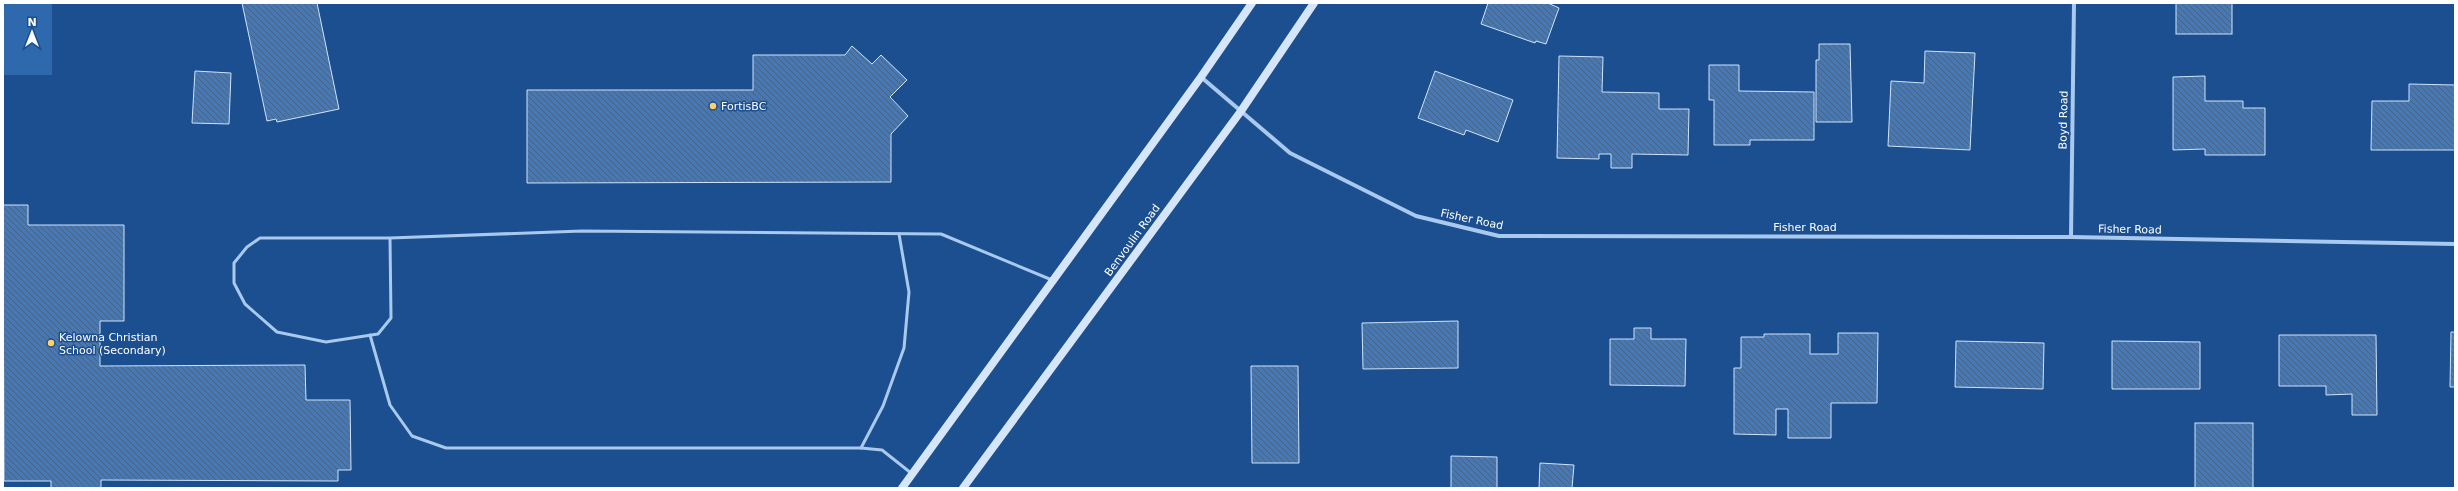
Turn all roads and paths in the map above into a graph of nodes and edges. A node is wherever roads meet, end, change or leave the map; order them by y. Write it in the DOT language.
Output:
graph roads {
  1 [pos="1252,3"];
  2 [pos="1314,3"];
  3 [pos="2074,3"];
  4 [pos="1201,77"];
  5 [pos="1241,111"];
  6 [pos="899,234"];
  7 [pos="2071,237"];
  8 [pos="390,238"];
  9 [pos="2455,244"];
  10 [pos="1052,280"];
  11 [pos="370,335"];
  12 [pos="861,448"];
  13 [pos="912,474"];
  14 [pos="902,488"];
  15 [pos="963,488"];
  1 -- 4 [label="main road"];
  2 -- 5 [label="main road, Benvoulin Road"];
  3 -- 7 [label="street, Boyd Road"];
  4 -- 5 [label="street, Fisher Road"];
  4 -- 10 [label="main road"];
  5 -- 7 [label="street, Fisher Road"];
  5 -- 15 [label="main road, Benvoulin Road"];
  6 -- 8 [label="lane"];
  6 -- 10 [label="lane"];
  6 -- 12 [label="lane"];
  7 -- 9 [label="street, Fisher Road"];
  8 -- 11 [label="lane"];
  8 -- 11 [label="lane"];
  10 -- 13 [label="main road"];
  11 -- 12 [label="lane"];
  12 -- 13 [label="lane"];
  13 -- 14 [label="main road"];
}
